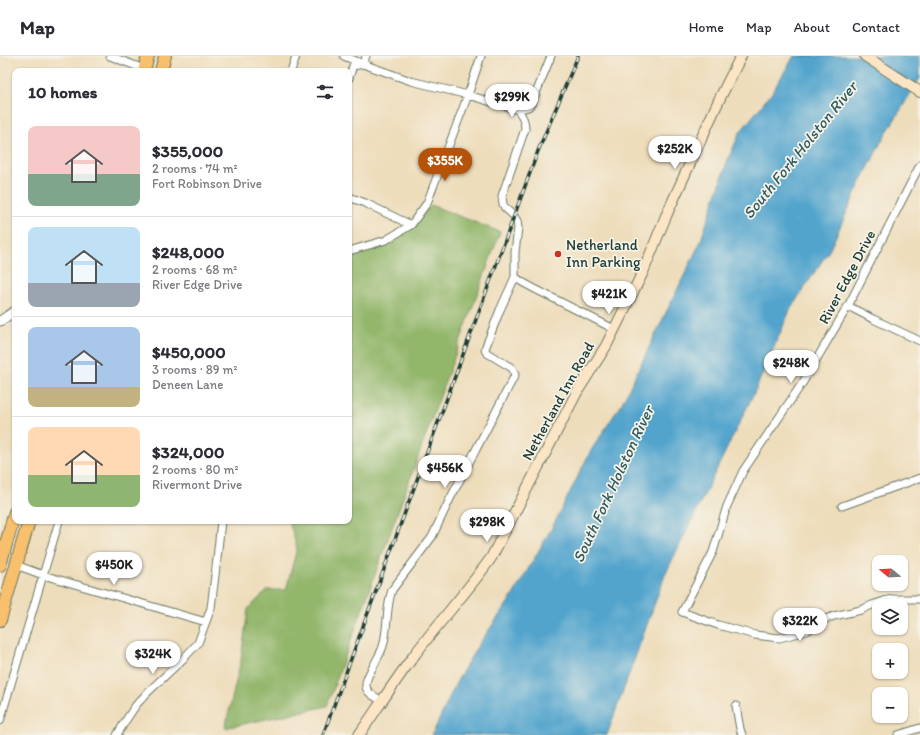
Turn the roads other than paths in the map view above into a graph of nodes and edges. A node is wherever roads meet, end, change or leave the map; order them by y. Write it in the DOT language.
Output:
graph roads {
  1 [pos="110,56"];
  2 [pos="148,56"];
  3 [pos="166,56"];
  4 [pos="296,56"];
  5 [pos="344,56"];
  6 [pos="366,56"];
  7 [pos="481,56"];
  8 [pos="551,56"];
  9 [pos="741,56"];
  10 [pos="865,56"];
  11 [pos="363,64"];
  12 [pos="140,68"];
  13 [pos="145,68"];
  14 [pos="162,68"];
  15 [pos="292,68"];
  16 [pos="352,69"];
  17 [pos="920,92"];
  18 [pos="468,95"];
  19 [pos="518,110"];
  20 [pos="920,165"];
  21 [pos="352,198"];
  22 [pos="411,225"];
  23 [pos="352,249"];
  24 [pos="515,277"];
  25 [pos="848,306"];
  26 [pos="12,313"];
  27 [pos="0,321"];
  28 [pos="614,330"];
  29 [pos="920,341"];
  30 [pos="920,478"];
  31 [pos="842,506"];
  32 [pos="12,522"];
  33 [pos="28,524"];
  34 [pos="58,524"];
  35 [pos="221,524"];
  36 [pos="0,562"];
  37 [pos="16,566"];
  38 [pos="43,575"];
  39 [pos="920,599"];
  40 [pos="0,620"];
  41 [pos="206,622"];
  42 [pos="382,701"];
  43 [pos="736,706"];
  44 [pos="0,721"];
  45 [pos="920,728"];
  46 [pos="117,735"];
  47 [pos="359,735"];
  48 [pos="742,735"];
  49 [pos="898,735"];
  1 -- 12 [label="street"];
  2 -- 13 [label="highway"];
  3 -- 14 [label="highway"];
  4 -- 15 [label="street"];
  5 -- 11 [label="street"];
  6 -- 11 [label="street"];
  7 -- 18 [label="street"];
  8 -- 19 [label="street"];
  9 -- 28 [label="main road, Netherland Inn Road"];
  10 -- 17 [label="main road"];
  11 -- 16 [label="street"];
  11 -- 18 [label="street"];
  18 -- 19 [label="street"];
  18 -- 22 [label="street"];
  19 -- 24 [label="street"];
  20 -- 25 [label="street, River Edge Drive"];
  21 -- 22 [label="street"];
  22 -- 23 [label="street"];
  24 -- 28 [label="street"];
  24 -- 42 [label="street"];
  25 -- 29 [label="street"];
  25 -- 39 [label="street, River Edge Drive"];
  26 -- 27 [label="street"];
  28 -- 42 [label="main road, Netherland Inn Road"];
  30 -- 31 [label="street"];
  32 -- 36 [label="highway"];
  33 -- 37 [label="highway"];
  34 -- 38 [label="street"];
  35 -- 41 [label="street"];
  36 -- 37 [label="highway"];
  37 -- 38 [label="street"];
  37 -- 40 [label="highway"];
  38 -- 41 [label="street"];
  38 -- 44 [label="street"];
  41 -- 46 [label="street"];
  42 -- 47 [label="main road, Netherland Inn Road"];
  43 -- 48 [label="street"];
  45 -- 49 [label="street"];
}
